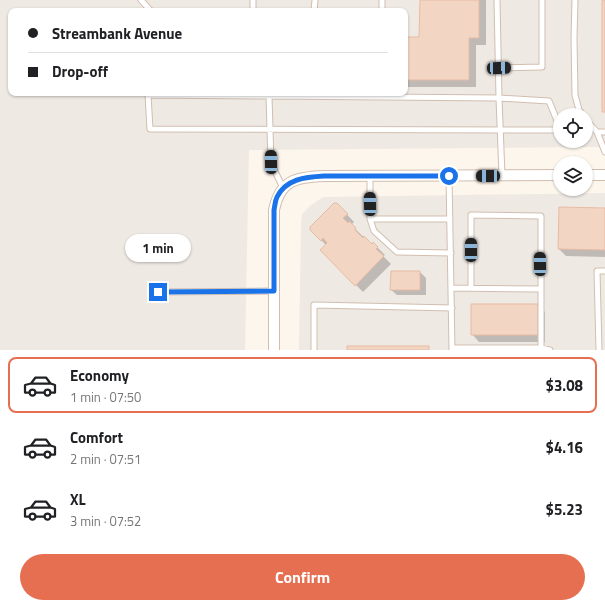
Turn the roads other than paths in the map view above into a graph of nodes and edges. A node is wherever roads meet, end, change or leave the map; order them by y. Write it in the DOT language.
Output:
graph roads {
  1 [pos="141,0"];
  2 [pos="497,0"];
  3 [pos="542,0"];
  4 [pos="575,0"];
  5 [pos="149,8"];
  6 [pos="499,68"];
  7 [pos="148,96"];
  8 [pos="269,96"];
  9 [pos="499,98"];
  10 [pos="578,108"];
  11 [pos="593,128"];
  12 [pos="270,129"];
  13 [pos="500,130"];
  14 [pos="596,132"];
  15 [pos="605,132"];
  16 [pos="605,152"];
  17 [pos="553,175"];
  18 [pos="593,175"];
  19 [pos="605,175"];
  20 [pos="370,176"];
  21 [pos="449,176"];
  22 [pos="502,176"];
  23 [pos="283,188"];
  24 [pos="370,219"];
  25 [pos="450,219"];
  26 [pos="450,253"];
  27 [pos="605,271"];
  28 [pos="452,288"];
  29 [pos="471,288"];
  30 [pos="541,289"];
  31 [pos="274,291"];
  32 [pos="158,292"];
  33 [pos="452,308"];
  34 [pos="541,348"];
  35 [pos="452,349"];
  36 [pos="274,350"];
  37 [pos="314,350"];
  38 [pos="550,350"];
  39 [pos="599,350"];
  1 -- 5 [label="lane"];
  2 -- 6 [label="lane"];
  3 -- 6 [label="lane"];
  4 -- 10 [label="lane"];
  6 -- 9 [label="lane"];
  7 -- 12 [label="lane"];
  8 -- 9 [label="lane"];
  8 -- 12 [label="lane"];
  9 -- 13 [label="lane"];
  9 -- 13 [label="lane"];
  11 -- 14 [label="lane"];
  12 -- 13 [label="lane"];
  12 -- 23 [label="lane"];
  13 -- 22 [label="lane"];
  14 -- 15 [label="lane"];
  14 -- 16 [label="lane"];
  17 -- 22 [label="street"];
  18 -- 19 [label="street"];
  20 -- 21 [label="street"];
  20 -- 23 [label="street"];
  20 -- 24 [label="lane"];
  21 -- 22 [label="street"];
  21 -- 25 [label="lane"];
  23 -- 31 [label="street"];
  24 -- 25 [label="lane"];
  24 -- 26 [label="lane"];
  25 -- 26 [label="lane"];
  26 -- 28 [label="lane"];
  27 -- 39 [label="lane"];
  28 -- 29 [label="lane"];
  28 -- 33 [label="lane"];
  29 -- 30 [label="lane"];
  29 -- 30 [label="lane"];
  30 -- 34 [label="lane"];
  31 -- 32 [label="lane"];
  31 -- 36 [label="street"];
  33 -- 35 [label="lane"];
  33 -- 37 [label="lane"];
  34 -- 35 [label="lane"];
  34 -- 38 [label="lane"];
}
